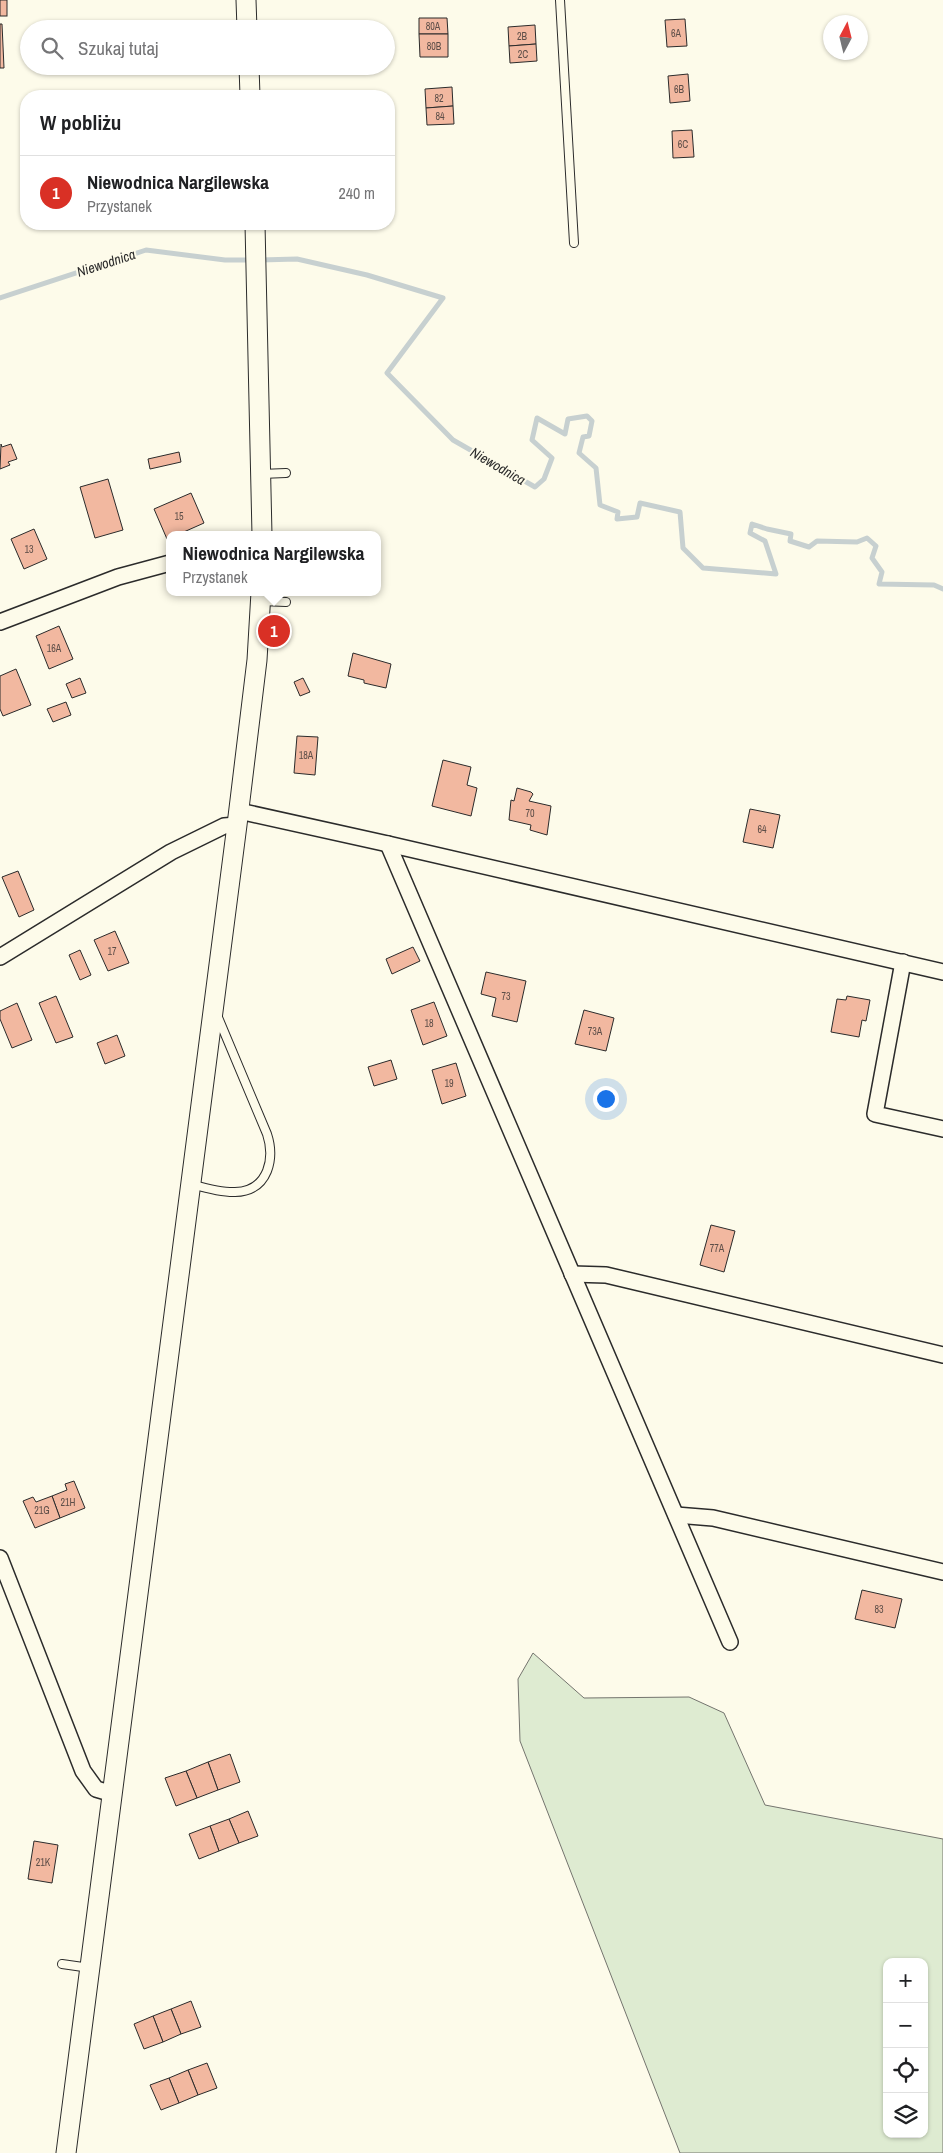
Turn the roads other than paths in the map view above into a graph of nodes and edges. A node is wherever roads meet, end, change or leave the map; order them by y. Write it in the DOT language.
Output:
graph roads {
  1 [pos="560,0"];
  2 [pos="249,75"];
  3 [pos="250,90"];
  4 [pos="255,232"];
  5 [pos="574,243"];
  6 [pos="286,473"];
  7 [pos="261,474"];
  8 [pos="262,531"];
  9 [pos="166,564"];
  10 [pos="261,597"];
  11 [pos="286,602"];
  12 [pos="0,622"];
  13 [pos="238,818"];
  14 [pos="388,844"];
  15 [pos="0,956"];
  16 [pos="903,962"];
  17 [pos="943,972"];
  18 [pos="214,1006"];
  19 [pos="943,1129"];
  20 [pos="191,1184"];
  21 [pos="572,1274"];
  22 [pos="943,1354"];
  23 [pos="676,1515"];
  24 [pos="0,1558"];
  25 [pos="943,1572"];
  26 [pos="730,1642"];
  27 [pos="113,1794"];
  28 [pos="62,1964"];
  29 [pos="91,1969"];
  30 [pos="66,2153"];
  1 -- 5 [label="lane"];
  2 -- 3 [label="street"];
  4 -- 7 [label="street"];
  6 -- 7 [label="lane"];
  7 -- 8 [label="street"];
  9 -- 12 [label="street"];
  10 -- 11 [label="lane"];
  10 -- 13 [label="street"];
  13 -- 14 [label="street"];
  13 -- 15 [label="street"];
  13 -- 18 [label="street"];
  14 -- 16 [label="street"];
  14 -- 21 [label="street"];
  16 -- 17 [label="street"];
  16 -- 19 [label="street"];
  18 -- 20 [label="street"];
  18 -- 20 [label="lane"];
  20 -- 27 [label="street"];
  21 -- 22 [label="street"];
  21 -- 23 [label="street"];
  23 -- 25 [label="street"];
  23 -- 26 [label="street"];
  24 -- 27 [label="street"];
  27 -- 29 [label="street"];
  28 -- 29 [label="lane"];
  29 -- 30 [label="street"];
}
